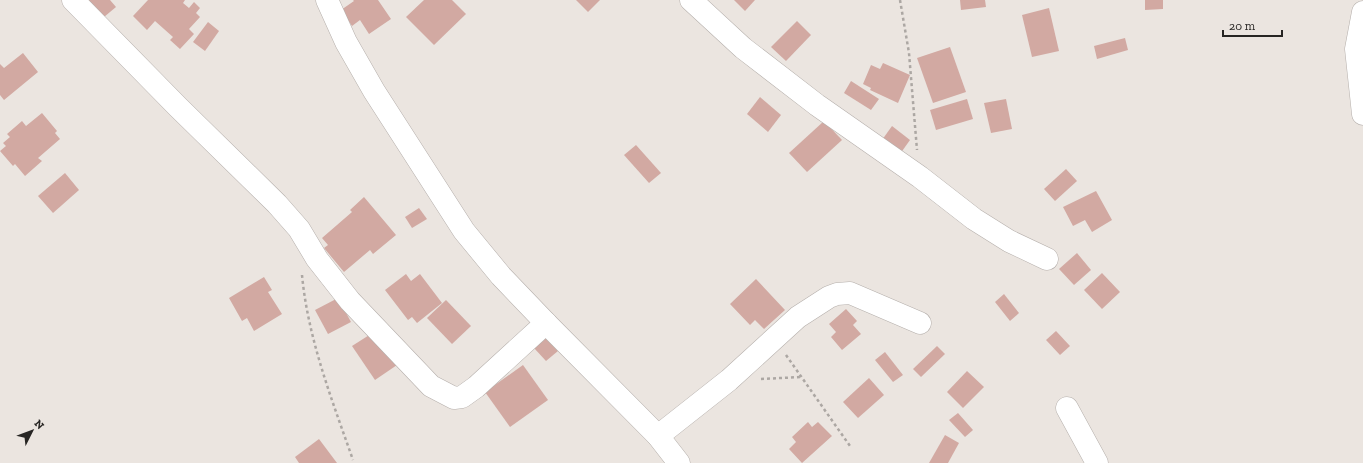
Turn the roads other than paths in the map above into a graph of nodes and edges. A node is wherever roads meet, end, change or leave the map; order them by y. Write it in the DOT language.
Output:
graph roads {
  1 [pos="73,0"];
  2 [pos="327,0"];
  3 [pos="691,0"];
  4 [pos="1363,12"];
  5 [pos="1363,114"];
  6 [pos="1047,259"];
  7 [pos="546,323"];
  8 [pos="920,323"];
  9 [pos="1067,408"];
  10 [pos="658,436"];
  11 [pos="679,463"];
  12 [pos="1097,463"];
  1 -- 7 [label="street"];
  2 -- 7 [label="street"];
  3 -- 6 [label="street"];
  4 -- 5 [label="street"];
  7 -- 10 [label="street"];
  8 -- 10 [label="street"];
  9 -- 12 [label="street"];
  10 -- 11 [label="street"];
}
